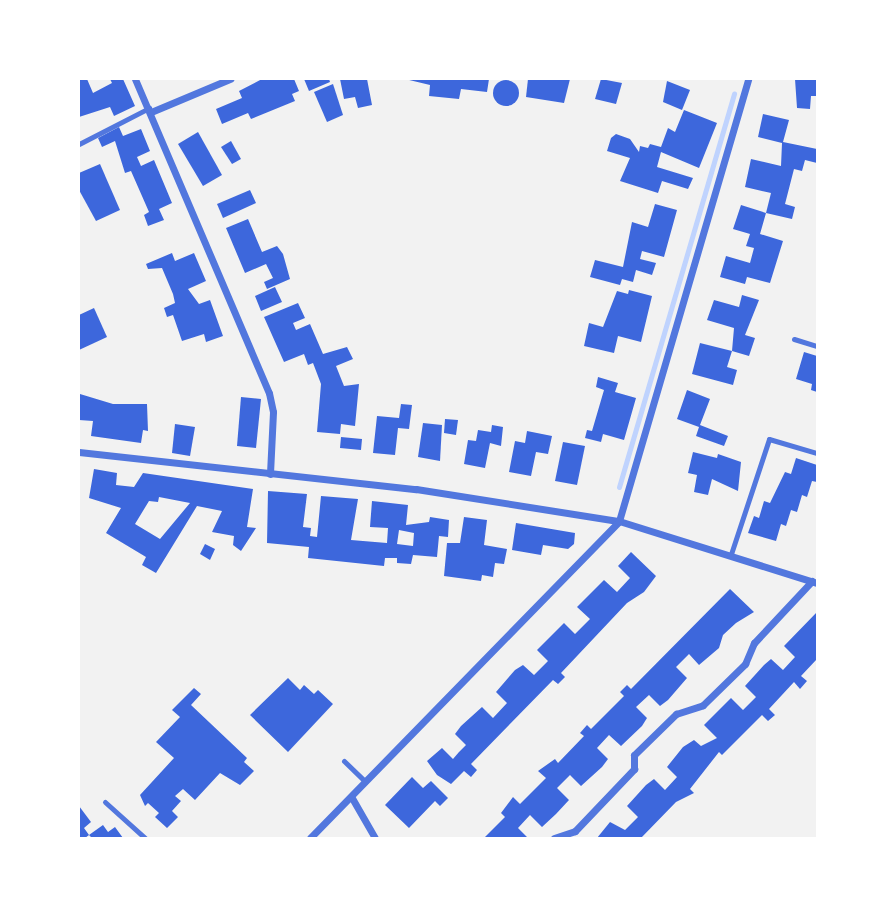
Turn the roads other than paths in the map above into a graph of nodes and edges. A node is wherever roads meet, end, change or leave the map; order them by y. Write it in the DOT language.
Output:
graph roads {
  1 [pos="135,79"];
  2 [pos="230,79"];
  3 [pos="741,79"];
  4 [pos="748,79"];
  5 [pos="150,110"];
  6 [pos="79,144"];
  7 [pos="794,339"];
  8 [pos="817,346"];
  9 [pos="79,452"];
  10 [pos="817,453"];
  11 [pos="270,474"];
  12 [pos="619,521"];
  13 [pos="731,554"];
  14 [pos="815,582"];
  15 [pos="344,761"];
  16 [pos="366,782"];
  17 [pos="352,798"];
  18 [pos="104,802"];
  19 [pos="145,838"];
  20 [pos="310,838"];
  21 [pos="375,838"];
  22 [pos="554,838"];
  1 -- 5 [label="street"];
  2 -- 5 [label="street"];
  3 -- 4 [label="street"];
  4 -- 12 [label="street"];
  5 -- 6 [label="lane"];
  5 -- 11 [label="street"];
  7 -- 8 [label="lane"];
  9 -- 11 [label="street"];
  10 -- 13 [label="lane"];
  11 -- 12 [label="street"];
  12 -- 13 [label="street"];
  12 -- 16 [label="street"];
  13 -- 14 [label="street"];
  14 -- 22 [label="street"];
  15 -- 16 [label="lane"];
  16 -- 17 [label="street"];
  17 -- 20 [label="street"];
  17 -- 21 [label="street"];
  18 -- 19 [label="lane"];
}
